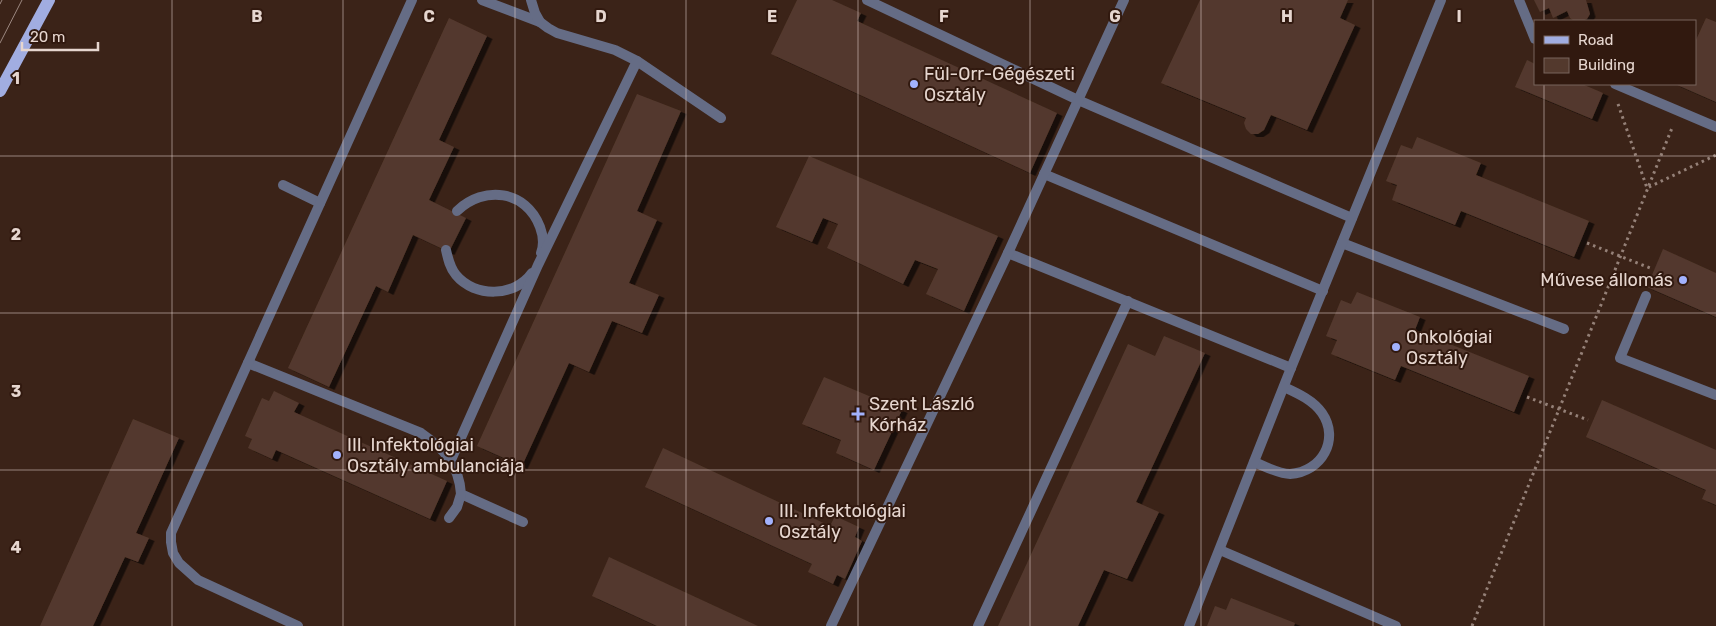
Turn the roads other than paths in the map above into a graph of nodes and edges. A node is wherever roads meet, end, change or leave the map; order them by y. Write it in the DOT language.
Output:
graph roads {
  1 [pos="49,0"];
  2 [pos="412,0"];
  3 [pos="482,0"];
  4 [pos="532,0"];
  5 [pos="867,0"];
  6 [pos="1124,0"];
  7 [pos="1441,0"];
  8 [pos="1519,0"];
  9 [pos="540,22"];
  10 [pos="1534,37"];
  11 [pos="637,61"];
  12 [pos="1617,85"];
  13 [pos="0,91"];
  14 [pos="1078,100"];
  15 [pos="721,118"];
  16 [pos="1716,127"];
  17 [pos="1044,174"];
  18 [pos="284,185"];
  19 [pos="320,203"];
  20 [pos="457,211"];
  21 [pos="1352,218"];
  22 [pos="1342,243"];
  23 [pos="446,250"];
  24 [pos="1008,253"];
  25 [pos="538,265"];
  26 [pos="1322,290"];
  27 [pos="1646,296"];
  28 [pos="1128,302"];
  29 [pos="1564,329"];
  30 [pos="248,363"];
  31 [pos="1291,368"];
  32 [pos="1284,387"];
  33 [pos="1716,395"];
  34 [pos="452,460"];
  35 [pos="1254,462"];
  36 [pos="461,494"];
  37 [pos="449,518"];
  38 [pos="523,522"];
  39 [pos="1220,550"];
  40 [pos="298,626"];
  41 [pos="831,626"];
  42 [pos="978,626"];
  43 [pos="1189,626"];
  44 [pos="1396,626"];
  1 -- 13 [label="main road"];
  2 -- 19 [label="lane"];
  3 -- 9 [label="lane"];
  4 -- 9 [label="lane"];
  5 -- 14 [label="lane"];
  6 -- 14 [label="lane"];
  7 -- 21 [label="lane"];
  8 -- 10 [label="lane"];
  9 -- 11 [label="lane"];
  11 -- 15 [label="lane"];
  11 -- 25 [label="lane"];
  12 -- 16 [label="lane"];
  14 -- 17 [label="lane"];
  14 -- 21 [label="lane"];
  17 -- 24 [label="lane"];
  17 -- 26 [label="lane"];
  18 -- 19 [label="lane"];
  19 -- 30 [label="lane"];
  20 -- 25 [label="lane"];
  21 -- 22 [label="lane"];
  22 -- 26 [label="lane"];
  22 -- 29 [label="lane"];
  23 -- 25 [label="lane"];
  24 -- 28 [label="lane"];
  24 -- 41 [label="lane"];
  25 -- 34 [label="lane"];
  26 -- 31 [label="lane"];
  27 -- 33 [label="lane"];
  28 -- 31 [label="lane"];
  28 -- 42 [label="lane"];
  30 -- 34 [label="lane"];
  30 -- 40 [label="lane"];
  31 -- 32 [label="lane"];
  32 -- 35 [label="lane"];
  32 -- 35 [label="lane"];
  34 -- 36 [label="lane"];
  35 -- 39 [label="lane"];
  36 -- 37 [label="lane"];
  36 -- 38 [label="lane"];
  39 -- 43 [label="lane"];
  39 -- 44 [label="lane"];
}
